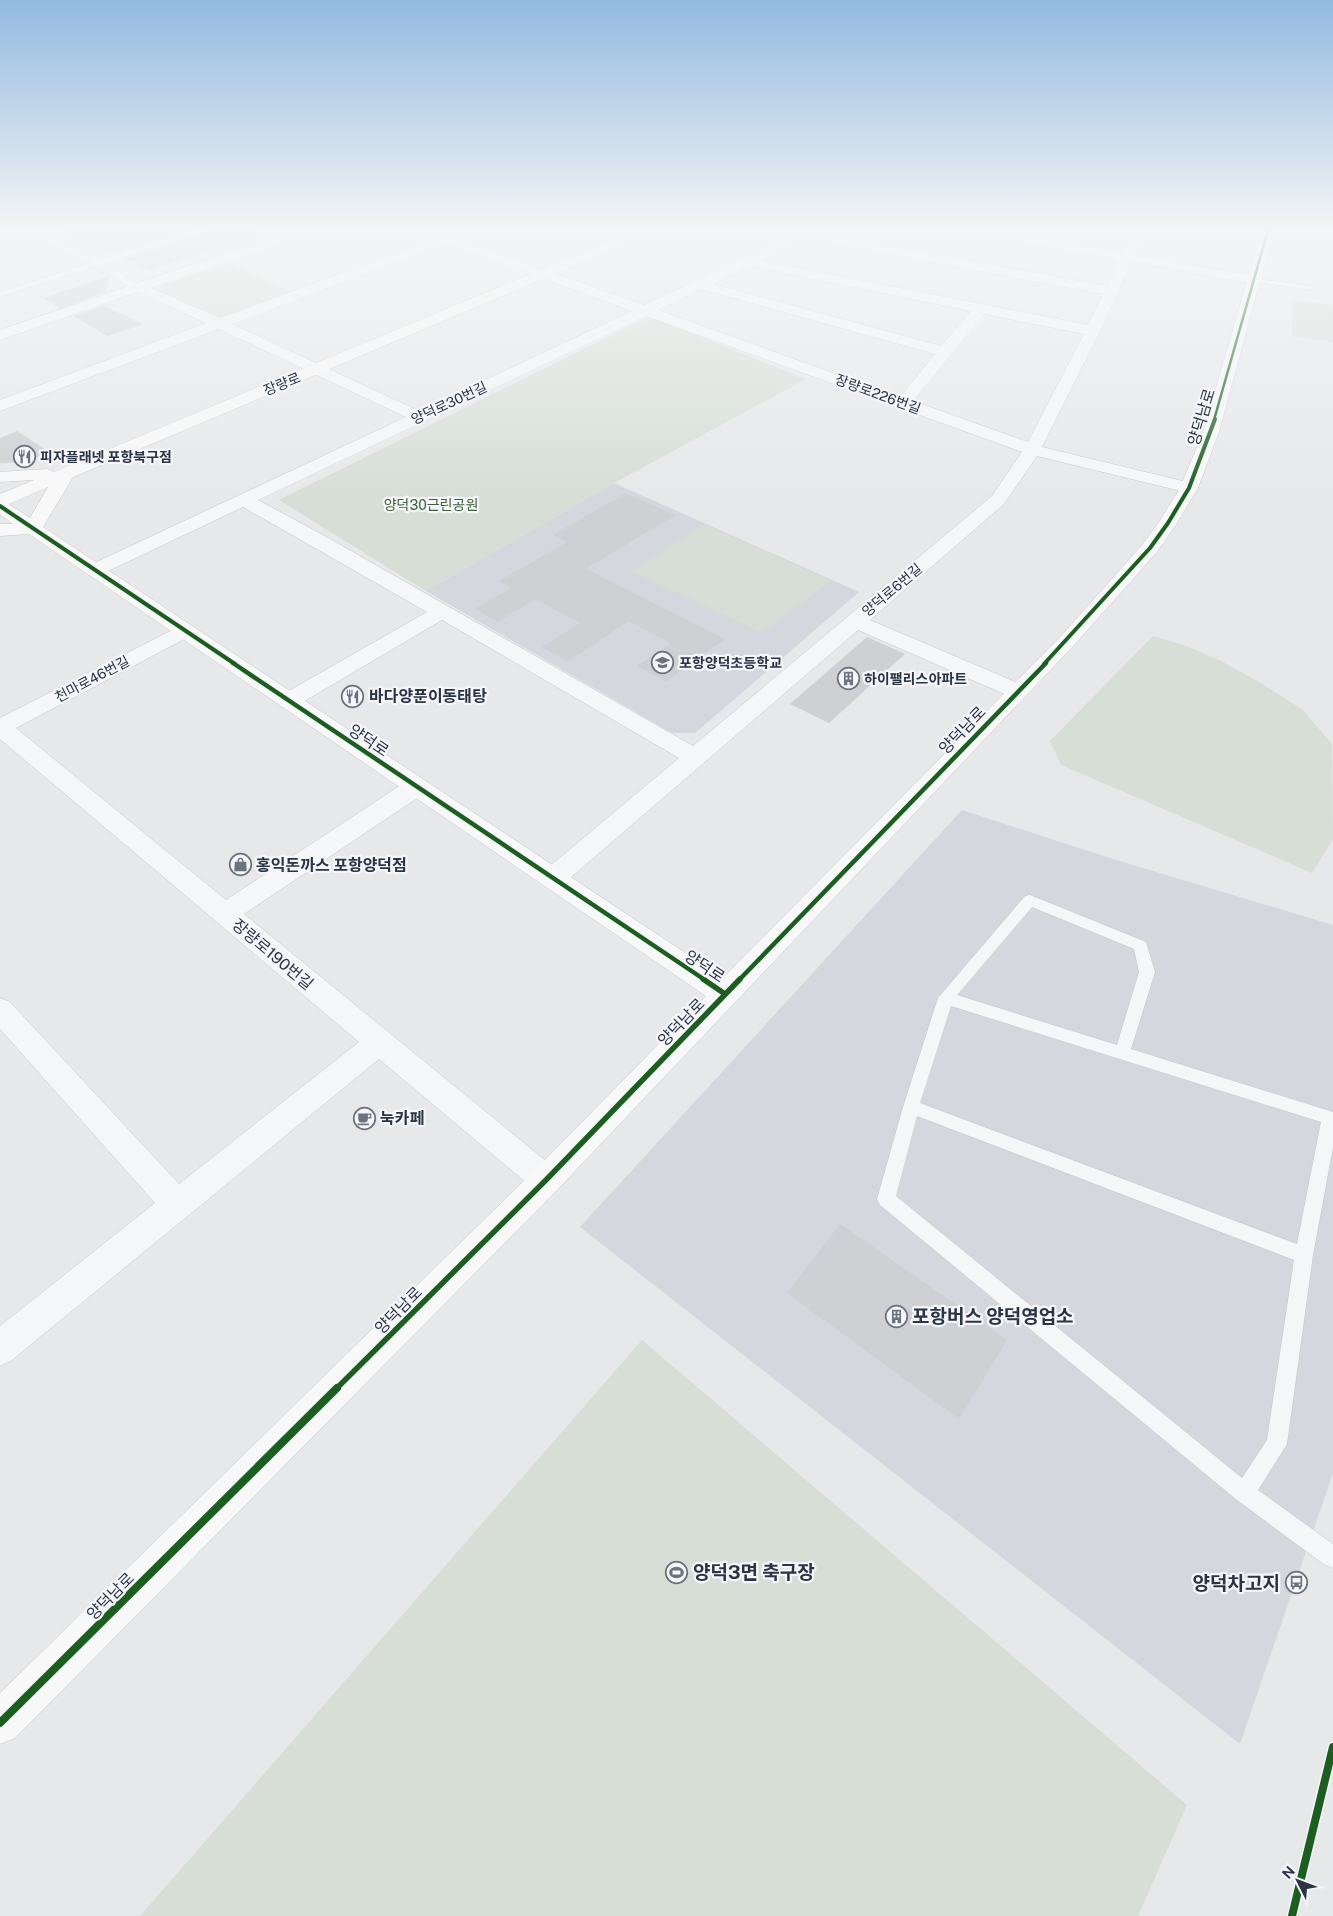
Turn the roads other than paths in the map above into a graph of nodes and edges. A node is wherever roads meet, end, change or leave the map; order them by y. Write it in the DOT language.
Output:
graph roads {
  1 [pos="45,319"];
  2 [pos="206,319"];
  3 [pos="233,319"];
  4 [pos="436,319"];
  5 [pos="628,319"];
  6 [pos="674,319"];
  7 [pos="826,319"];
  8 [pos="972,319"];
  9 [pos="1037,319"];
  10 [pos="1098,319"];
  11 [pos="1243,319"];
  12 [pos="218,325"];
  13 [pos="1093,331"];
  14 [pos="0,335"];
  15 [pos="945,352"];
  16 [pos="319,369"];
  17 [pos="903,403"];
  18 [pos="0,406"];
  19 [pos="419,417"];
  20 [pos="1032,450"];
  21 [pos="66,473"];
  22 [pos="0,477"];
  23 [pos="1189,488"];
  24 [pos="244,500"];
  25 [pos="0,501"];
  26 [pos="0,506"];
  27 [pos="33,528"];
  28 [pos="0,530"];
  29 [pos="95,570"];
  30 [pos="441,612"];
  31 [pos="855,621"];
  32 [pos="185,631"];
  33 [pos="1017,691"];
  34 [pos="288,700"];
  35 [pos="0,727"];
  36 [pos="696,758"];
  37 [pos="416,787"];
  38 [pos="553,878"];
  39 [pos="224,914"];
  40 [pos="724,994"];
  41 [pos="946,998"];
  42 [pos="0,1010"];
  43 [pos="379,1042"];
  44 [pos="1122,1053"];
  45 [pos="911,1107"];
  46 [pos="546,1180"];
  47 [pos="177,1205"];
  48 [pos="1304,1255"];
  49 [pos="0,1348"];
  50 [pos="1244,1493"];
  51 [pos="1333,1557"];
  52 [pos="0,1723"];
  1 -- 14 [label="street"];
  2 -- 12 [label="street"];
  3 -- 12 [label="street"];
  4 -- 16 [label="street, 장량로"];
  5 -- 19 [label="street, 양덕로30번길"];
  6 -- 17 [label="street, 장량로226번길"];
  7 -- 15 [label="street"];
  8 -- 15 [label="street"];
  9 -- 13 [label="street"];
  10 -- 13 [label="street, 양덕로6번길"];
  11 -- 23 [label="street, 양덕남로"];
  12 -- 16 [label="street"];
  12 -- 18 [label="street"];
  13 -- 20 [label="street, 양덕로6번길"];
  15 -- 17 [label="street"];
  16 -- 19 [label="street"];
  16 -- 21 [label="street, 장량로"];
  17 -- 20 [label="street, 장량로226번길"];
  19 -- 24 [label="street, 양덕로30번길"];
  20 -- 23 [label="street, 장량로226번길"];
  20 -- 31 [label="street, 양덕로6번길"];
  21 -- 22 [label="street"];
  21 -- 25 [label="street, 장량로"];
  21 -- 27 [label="street"];
  23 -- 33 [label="street, 양덕남로"];
  24 -- 29 [label="street, 양덕로30번길"];
  24 -- 30 [label="street"];
  26 -- 27 [label="street, 양덕로"];
  27 -- 28 [label="street"];
  27 -- 29 [label="street, 양덕로"];
  29 -- 32 [label="street, 양덕로"];
  30 -- 34 [label="street"];
  30 -- 36 [label="street"];
  31 -- 33 [label="street"];
  31 -- 36 [label="street, 양덕로6번길"];
  32 -- 34 [label="street, 양덕로"];
  32 -- 35 [label="street, 천마로46번길"];
  33 -- 40 [label="street, 양덕남로"];
  34 -- 37 [label="street, 양덕로"];
  35 -- 39 [label="street, 장량로190번길"];
  36 -- 38 [label="street, 양덕로6번길"];
  37 -- 38 [label="street, 양덕로"];
  37 -- 39 [label="street"];
  38 -- 40 [label="street, 양덕로"];
  39 -- 43 [label="street, 장량로190번길"];
  40 -- 46 [label="street, 양덕남로"];
  41 -- 44 [label="lane"];
  41 -- 44 [label="lane"];
  41 -- 45 [label="lane"];
  42 -- 47 [label="street"];
  43 -- 46 [label="street, 장량로190번길"];
  43 -- 47 [label="street"];
  44 -- 48 [label="lane"];
  45 -- 48 [label="lane"];
  45 -- 50 [label="lane"];
  46 -- 52 [label="street, 양덕남로"];
  47 -- 49 [label="street"];
  48 -- 50 [label="lane"];
  50 -- 51 [label="lane"];
}
